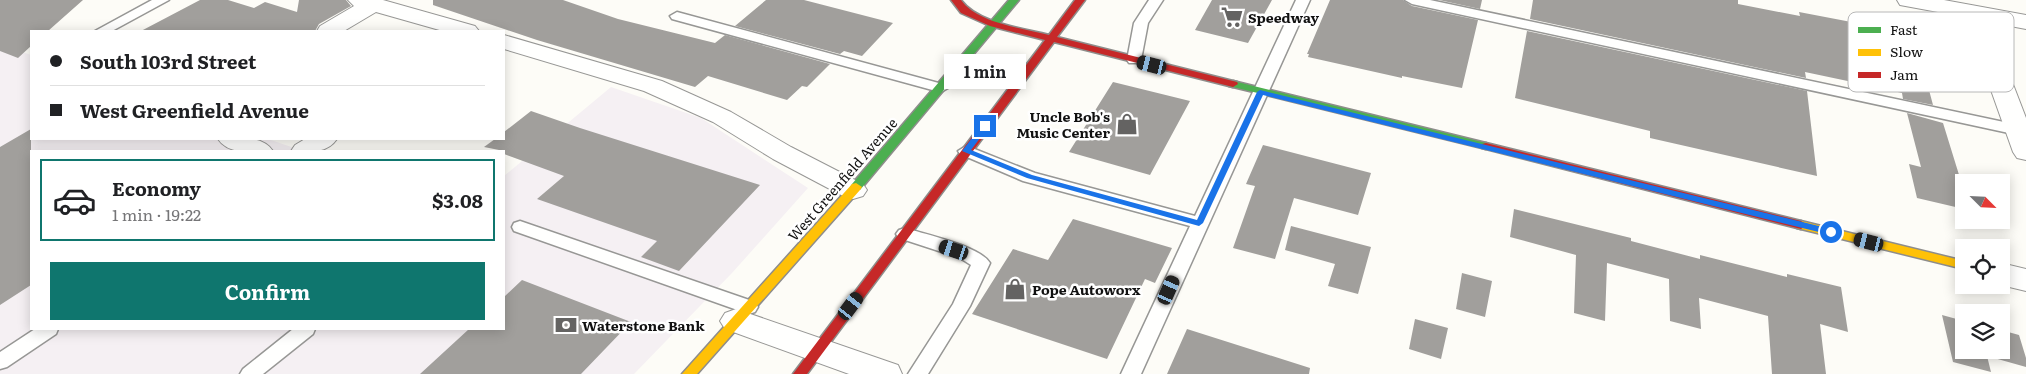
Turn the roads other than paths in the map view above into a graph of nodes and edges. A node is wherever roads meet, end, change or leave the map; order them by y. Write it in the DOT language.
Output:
graph roads {
  1 [pos="162,0"];
  2 [pos="956,0"];
  3 [pos="1014,0"];
  4 [pos="1080,0"];
  5 [pos="1156,0"];
  6 [pos="1303,0"];
  7 [pos="1412,0"];
  8 [pos="1908,0"];
  9 [pos="366,2"];
  10 [pos="1974,12"];
  11 [pos="677,16"];
  12 [pos="993,24"];
  13 [pos="104,30"];
  14 [pos="329,30"];
  15 [pos="464,30"];
  16 [pos="1051,39"];
  17 [pos="505,42"];
  18 [pos="1134,60"];
  19 [pos="941,88"];
  20 [pos="1260,92"];
  21 [pos="2004,92"];
  22 [pos="233,140"];
  23 [pos="322,140"];
  24 [pos="2022,141"];
  25 [pos="258,150"];
  26 [pos="306,150"];
  27 [pos="966,151"];
  28 [pos="853,190"];
  29 [pos="1199,223"];
  30 [pos="520,227"];
  31 [pos="905,234"];
  32 [pos="1955,263"];
  33 [pos="2010,276"];
  34 [pos="2026,280"];
  35 [pos="742,314"];
  36 [pos="48,330"];
  37 [pos="305,330"];
  38 [pos="0,362"];
  39 [pos="809,362"];
  40 [pos="250,374"];
  41 [pos="689,374"];
  42 [pos="886,374"];
  43 [pos="918,374"];
  44 [pos="1131,374"];
  1 -- 13 [label="lane"];
  2 -- 12 [label="main road"];
  3 -- 12 [label="main road, West Greenfield Avenue"];
  4 -- 16 [label="main road"];
  5 -- 18 [label="lane"];
  6 -- 20 [label="lane"];
  7 -- 24 [label="lane"];
  8 -- 10 [label="street"];
  9 -- 14 [label="street"];
  9 -- 15 [label="street"];
  11 -- 19 [label="lane"];
  12 -- 16 [label="main road"];
  12 -- 19 [label="main road, West Greenfield Avenue"];
  16 -- 18 [label="main road"];
  16 -- 27 [label="main road"];
  17 -- 28 [label="street"];
  18 -- 20 [label="main road"];
  19 -- 28 [label="main road, West Greenfield Avenue"];
  20 -- 29 [label="lane"];
  20 -- 32 [label="main road"];
  21 -- 24 [label="street"];
  22 -- 25 [label="street"];
  23 -- 26 [label="street"];
  27 -- 29 [label="lane"];
  27 -- 31 [label="main road"];
  28 -- 35 [label="main road, West Greenfield Avenue"];
  29 -- 44 [label="lane"];
  30 -- 35 [label="lane"];
  31 -- 39 [label="main road"];
  31 -- 43 [label="lane"];
  33 -- 34 [label="street"];
  35 -- 39 [label="street"];
  35 -- 41 [label="main road, West Greenfield Avenue"];
  36 -- 38 [label="lane"];
  37 -- 40 [label="lane"];
  39 -- 42 [label="street"];
}
